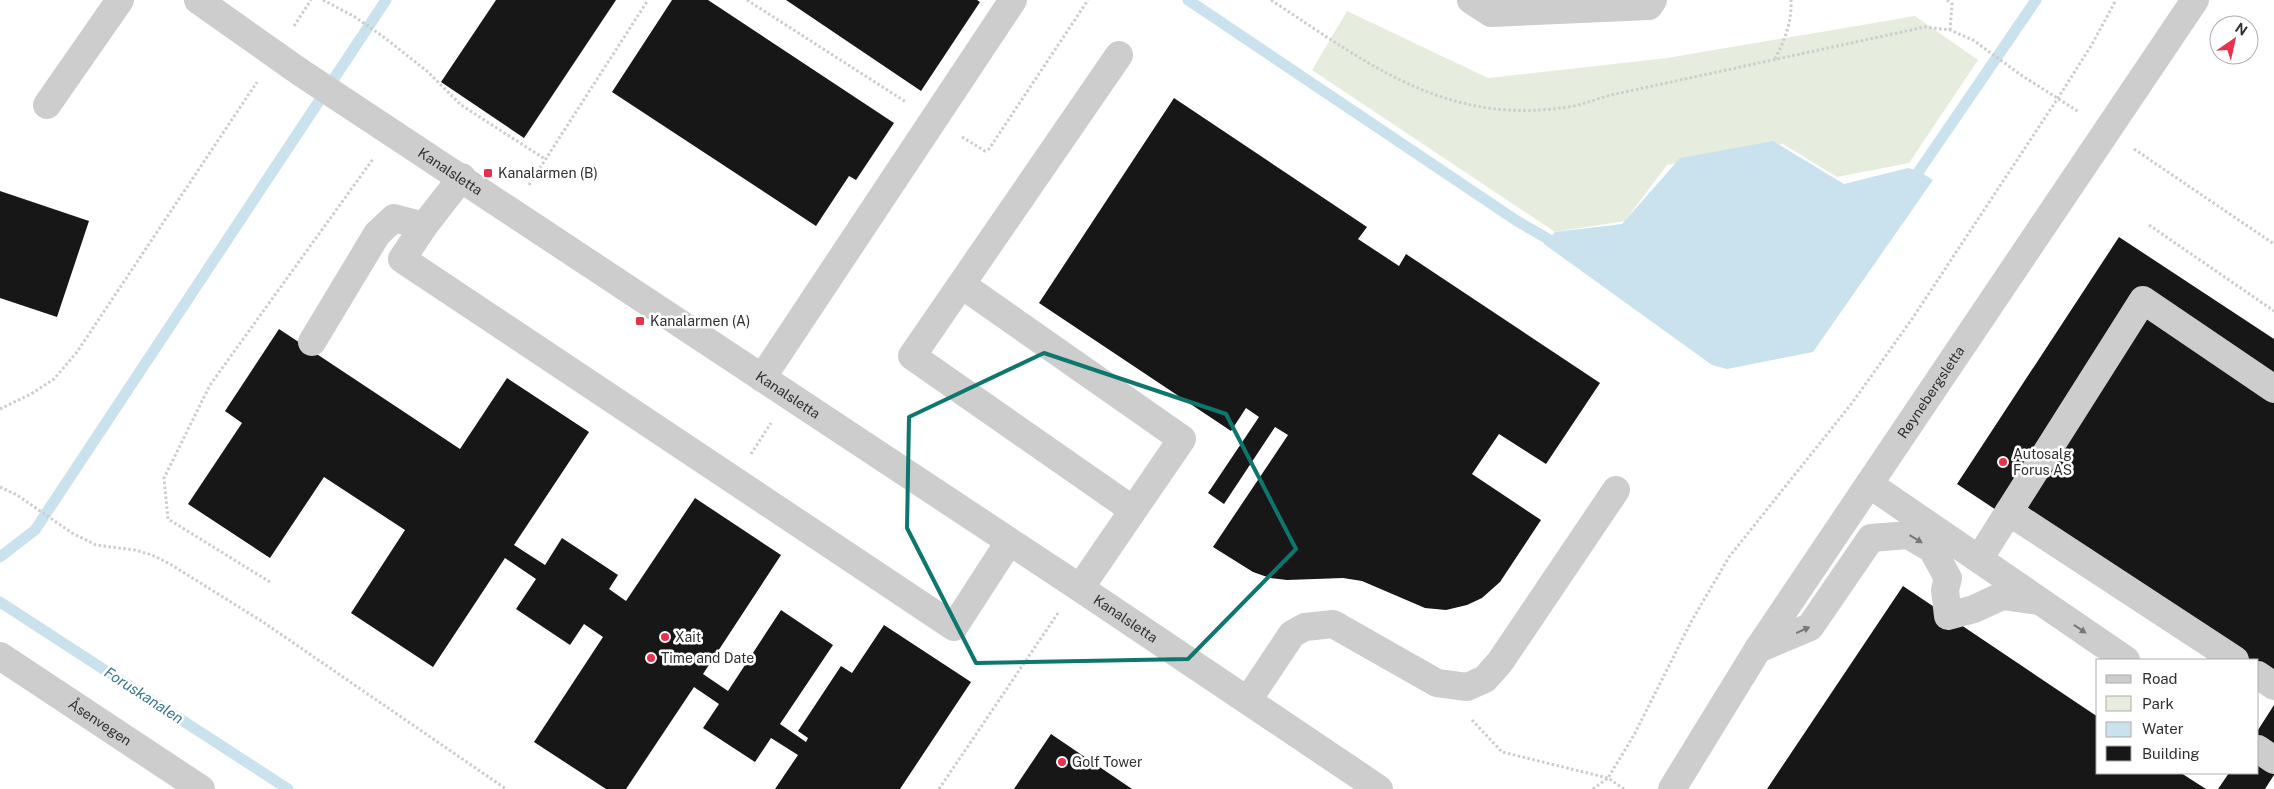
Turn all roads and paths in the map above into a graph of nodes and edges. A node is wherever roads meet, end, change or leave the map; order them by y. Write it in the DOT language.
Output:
graph roads {
  1 [pos="120,0"];
  2 [pos="198,0"];
  3 [pos="311,0"];
  4 [pos="323,0"];
  5 [pos="648,0"];
  6 [pos="1013,0"];
  7 [pos="1271,0"];
  8 [pos="1471,0"];
  9 [pos="1653,0"];
  10 [pos="1791,0"];
  11 [pos="1947,0"];
  12 [pos="2116,0"];
  13 [pos="2196,0"];
  14 [pos="1950,30"];
  15 [pos="289,33"];
  16 [pos="1119,55"];
  17 [pos="1775,60"];
  18 [pos="260,77"];
  19 [pos="2058,98"];
  20 [pos="47,106"];
  21 [pos="2084,115"];
  22 [pos="2132,148"];
  23 [pos="376,154"];
  24 [pos="545,159"];
  25 [pos="462,177"];
  26 [pos="512,211"];
  27 [pos="2149,225"];
  28 [pos="424,226"];
  29 [pos="2274,244"];
  30 [pos="962,285"];
  31 [pos="2274,311"];
  32 [pos="312,342"];
  33 [pos="762,378"];
  34 [pos="2274,389"];
  35 [pos="0,409"];
  36 [pos="1869,484"];
  37 [pos="0,486"];
  38 [pos="1616,490"];
  39 [pos="1132,510"];
  40 [pos="2009,512"];
  41 [pos="1009,542"];
  42 [pos="1979,559"];
  43 [pos="270,582"];
  44 [pos="1080,588"];
  45 [pos="2039,601"];
  46 [pos="1059,611"];
  47 [pos="1758,649"];
  48 [pos="0,656"];
  49 [pos="2125,659"];
  50 [pos="2233,659"];
  51 [pos="2259,676"];
  52 [pos="1437,683"];
  53 [pos="2274,686"];
  54 [pos="1248,700"];
  55 [pos="2259,750"];
  56 [pos="2274,760"];
  57 [pos="1608,778"];
  58 [pos="201,789"];
  59 [pos="506,789"];
  60 [pos="939,789"];
  61 [pos="1379,789"];
  62 [pos="1593,789"];
  63 [pos="1624,789"];
  64 [pos="1672,789"];
  1 -- 20 [label="street"];
  2 -- 25 [label="street, Kanalsletta"];
  3 -- 15 [label="path"];
  4 -- 24 [label="path"];
  5 -- 24 [label="path"];
  6 -- 33 [label="street"];
  7 -- 17 [label="path"];
  8 -- 9 [label="street"];
  10 -- 17 [label="path"];
  11 -- 14 [label="path"];
  12 -- 19 [label="path"];
  13 -- 36 [label="street, Røynebergsletta"];
  14 -- 17 [label="path"];
  14 -- 19 [label="path"];
  16 -- 30 [label="street"];
  18 -- 35 [label="path"];
  19 -- 21 [label="path"];
  19 -- 57 [label="path"];
  22 -- 29 [label="path"];
  23 -- 43 [label="path"];
  24 -- 26 [label="path"];
  25 -- 26 [label="street, Kanalsletta"];
  25 -- 28 [label="street"];
  26 -- 33 [label="street, Kanalsletta"];
  27 -- 31 [label="path"];
  28 -- 32 [label="street"];
  28 -- 41 [label="street"];
  30 -- 39 [label="street"];
  30 -- 39 [label="street"];
  33 -- 41 [label="street, Kanalsletta"];
  34 -- 40 [label="street"];
  36 -- 42 [label="street"];
  36 -- 47 [label="street, Røynebergsletta"];
  37 -- 59 [label="path"];
  38 -- 52 [label="street"];
  39 -- 44 [label="street"];
  40 -- 42 [label="street"];
  40 -- 50 [label="street"];
  41 -- 44 [label="street, Kanalsletta"];
  42 -- 45 [label="street"];
  44 -- 54 [label="street, Kanalsletta"];
  47 -- 45 [label="street, one-way"];
  45 -- 49 [label="street, one-way"];
  46 -- 60 [label="path"];
  47 -- 64 [label="street, Røynebergsletta"];
  48 -- 58 [label="street, Åsenvegen"];
  51 -- 53 [label="street"];
  52 -- 54 [label="street"];
  52 -- 57 [label="path"];
  54 -- 61 [label="street, Kanalsletta"];
  55 -- 56 [label="street"];
  57 -- 62 [label="path"];
  57 -- 63 [label="path"];
}
